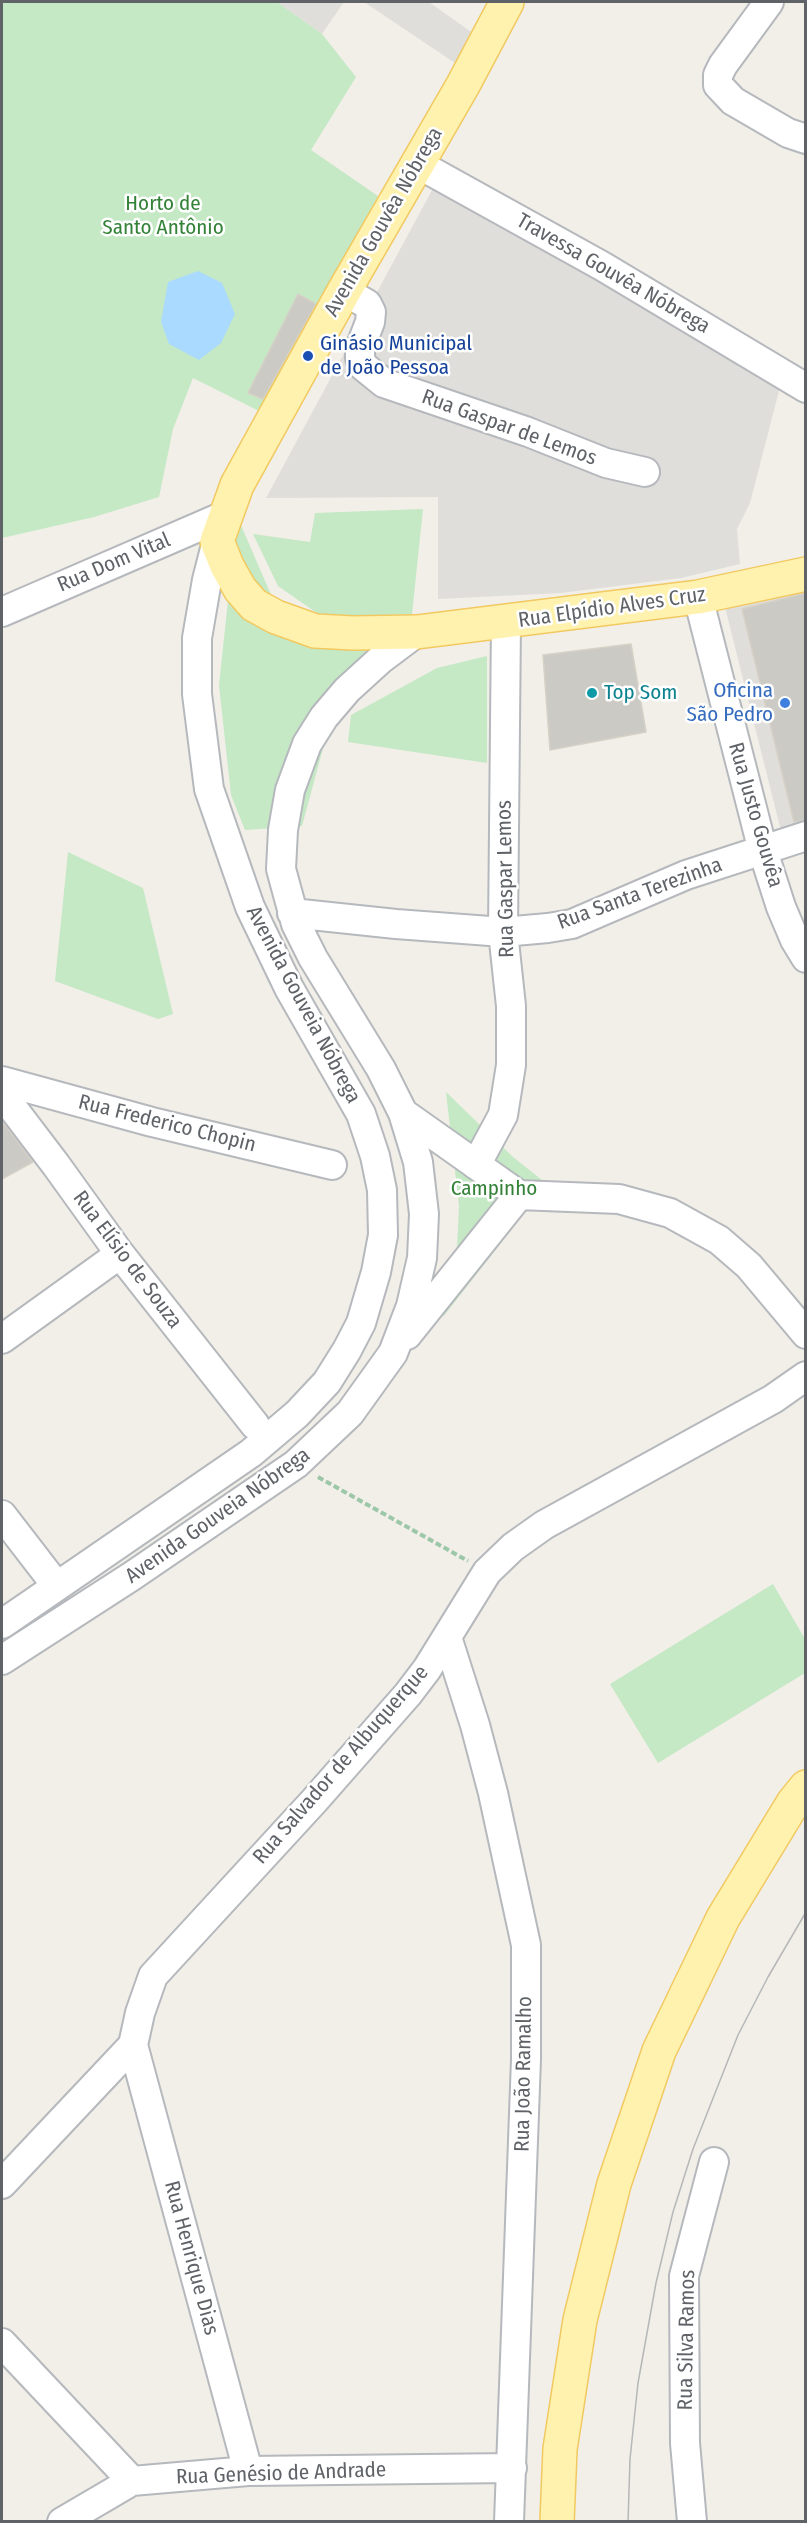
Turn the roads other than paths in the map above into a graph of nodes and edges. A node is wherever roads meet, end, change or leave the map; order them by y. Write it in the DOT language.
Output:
graph roads {
  1 [pos="507,2"];
  2 [pos="769,2"];
  3 [pos="806,139"];
  4 [pos="418,164"];
  5 [pos="344,291"];
  6 [pos="806,388"];
  7 [pos="645,472"];
  8 [pos="222,528"];
  9 [pos="806,574"];
  10 [pos="698,597"];
  11 [pos="2,612"];
  12 [pos="506,622"];
  13 [pos="417,632"];
  14 [pos="806,836"];
  15 [pos="763,851"];
  16 [pos="292,913"];
  17 [pos="503,932"];
  18 [pos="806,958"];
  19 [pos="2,1081"];
  20 [pos="2,1094"];
  21 [pos="403,1113"];
  22 [pos="332,1165"];
  23 [pos="476,1165"];
  24 [pos="519,1195"];
  25 [pos="120,1254"];
  26 [pos="806,1334"];
  27 [pos="2,1339"];
  28 [pos="393,1353"];
  29 [pos="806,1376"];
  30 [pos="255,1425"];
  31 [pos="2,1515"];
  32 [pos="56,1586"];
  33 [pos="2,1624"];
  34 [pos="447,1637"];
  35 [pos="2,1660"];
  36 [pos="806,1787"];
  37 [pos="133,2045"];
  38 [pos="714,2162"];
  39 [pos="2,2184"];
  40 [pos="2,2343"];
  41 [pos="512,2468"];
  42 [pos="248,2471"];
  43 [pos="132,2481"];
  44 [pos="62,2522"];
  45 [pos="509,2522"];
  46 [pos="557,2522"];
  47 [pos="692,2522"];
  1 -- 4 [label="main road, Avenida Gouvêa Nóbrega"];
  2 -- 3 [label="street"];
  4 -- 5 [label="main road, Avenida Gouvêa Nóbrega"];
  4 -- 6 [label="street, Travessa Gouvêa Nóbrega"];
  5 -- 7 [label="street, Rua Gaspar de Lemos"];
  5 -- 8 [label="main road, Avenida Gouvêa Nóbrega"];
  8 -- 11 [label="street, Rua Dom Vital"];
  8 -- 13 [label="main road"];
  8 -- 32 [label="street, Avenida Gouveia Nóbrega"];
  9 -- 10 [label="main road, Rua Elpídio Alves Cruz"];
  10 -- 12 [label="main road, Rua Elpídio Alves Cruz"];
  10 -- 15 [label="street, Rua Justo Gouvêa"];
  12 -- 13 [label="main road, Rua Elpídio Alves Cruz"];
  12 -- 17 [label="street, Rua Gaspar Lemos"];
  13 -- 16 [label="street, Avenida Gouveia Nóbrega"];
  14 -- 15 [label="street, Rua Santa Terezinha"];
  15 -- 17 [label="street, Rua Santa Terezinha"];
  15 -- 18 [label="street, Rua Justo Gouvêa"];
  16 -- 17 [label="street, Rua Santa Terezinha"];
  16 -- 21 [label="street, Avenida Gouveia Nóbrega"];
  17 -- 23 [label="street, Rua Gaspar Lemos"];
  19 -- 22 [label="street, Rua Frederico Chopin"];
  20 -- 25 [label="street, Rua Elísio de Souza"];
  21 -- 23 [label="street"];
  21 -- 28 [label="street, Avenida Gouveia Nóbrega"];
  23 -- 24 [label="street"];
  24 -- 26 [label="street"];
  24 -- 28 [label="street"];
  25 -- 27 [label="street"];
  25 -- 30 [label="street, Rua Elísio de Souza"];
  28 -- 35 [label="street, Avenida Gouveia Nóbrega"];
  29 -- 34 [label="street, Rua Salvador de Albuquerque"];
  31 -- 32 [label="street"];
  32 -- 33 [label="street, Avenida Gouveia Nóbrega"];
  34 -- 37 [label="street, Rua Salvador de Albuquerque"];
  34 -- 41 [label="street, Rua João Ramalho"];
  36 -- 46 [label="main road"];
  37 -- 39 [label="street"];
  37 -- 42 [label="street, Rua Henrique Dias"];
  38 -- 47 [label="street, Rua Silva Ramos"];
  40 -- 43 [label="street"];
  41 -- 42 [label="street, Rua Genésio de Andrade"];
  41 -- 45 [label="street, Rua João Ramalho"];
  42 -- 43 [label="street, Rua Genésio de Andrade"];
  43 -- 44 [label="street, Rua Genésio de Andrade"];
}
